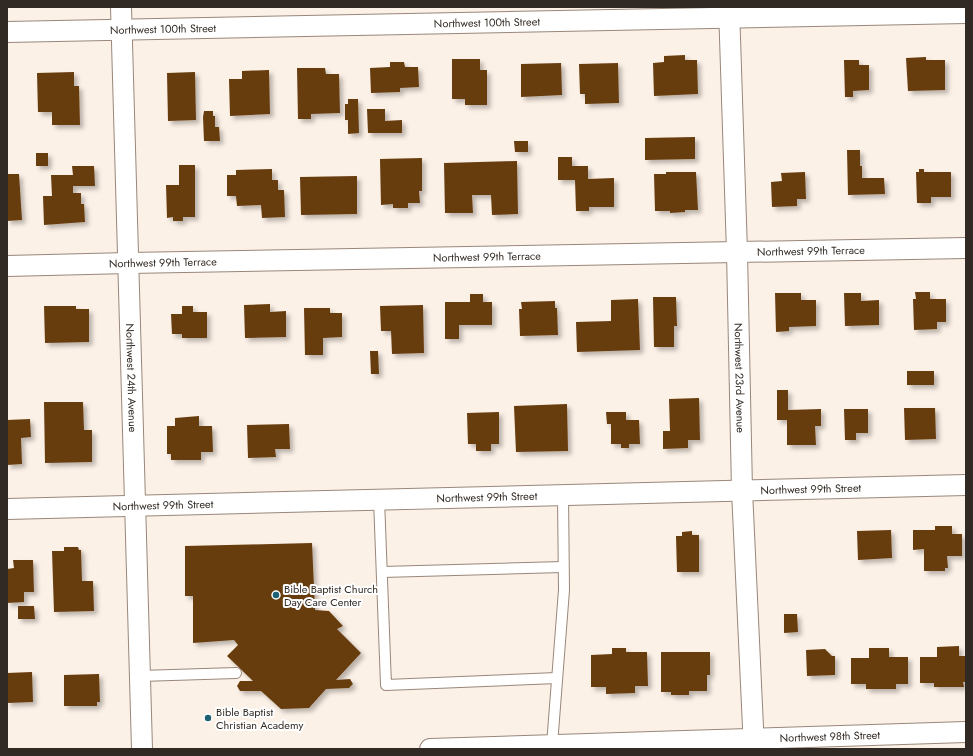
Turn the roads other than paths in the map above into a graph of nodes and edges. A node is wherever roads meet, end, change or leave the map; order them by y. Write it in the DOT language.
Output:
graph roads {
  1 [pos="121,7"];
  2 [pos="729,13"];
  3 [pos="966,13"];
  4 [pos="121,29"];
  5 [pos="7,32"];
  6 [pos="966,248"];
  7 [pos="737,252"];
  8 [pos="128,263"];
  9 [pos="7,266"];
  10 [pos="966,485"];
  11 [pos="742,490"];
  12 [pos="563,495"];
  13 [pos="379,499"];
  14 [pos="135,506"];
  15 [pos="7,509"];
  16 [pos="563,568"];
  17 [pos="382,572"];
  18 [pos="236,673"];
  19 [pos="140,676"];
  20 [pos="557,678"];
  21 [pos="966,732"];
  22 [pos="754,744"];
  23 [pos="552,746"];
  24 [pos="142,749"];
  25 [pos="430,749"];
  1 -- 4 [label="street, Northwest 24th Avenue"];
  2 -- 3 [label="street, Northwest 100th Street"];
  2 -- 4 [label="street, Northwest 100th Street"];
  2 -- 7 [label="street, Northwest 23rd Avenue"];
  4 -- 5 [label="street, Northwest 100th Street"];
  4 -- 8 [label="street, Northwest 24th Avenue"];
  6 -- 7 [label="street, Northwest 99th Terrace"];
  7 -- 8 [label="street, Northwest 99th Terrace"];
  7 -- 11 [label="street, Northwest 23rd Avenue"];
  8 -- 9 [label="street, Northwest 99th Terrace"];
  8 -- 14 [label="street, Northwest 24th Avenue"];
  10 -- 11 [label="street, Northwest 99th Street"];
  11 -- 12 [label="street, Northwest 99th Street"];
  11 -- 22 [label="street, Northwest 23rd Avenue"];
  12 -- 13 [label="street, Northwest 99th Street"];
  12 -- 16 [label="lane"];
  13 -- 14 [label="street, Northwest 99th Street"];
  13 -- 17 [label="lane"];
  14 -- 15 [label="street, Northwest 99th Street"];
  14 -- 19 [label="street, Northwest 24th Avenue"];
  16 -- 17 [label="lane"];
  16 -- 20 [label="lane"];
  17 -- 20 [label="lane"];
  18 -- 19 [label="lane"];
  19 -- 24 [label="street, Northwest 24th Avenue"];
  20 -- 23 [label="lane"];
  21 -- 22 [label="street, Northwest 98th Street"];
  22 -- 23 [label="street, Northwest 98th Street"];
  23 -- 25 [label="street, Northwest 98th Street"];
}
